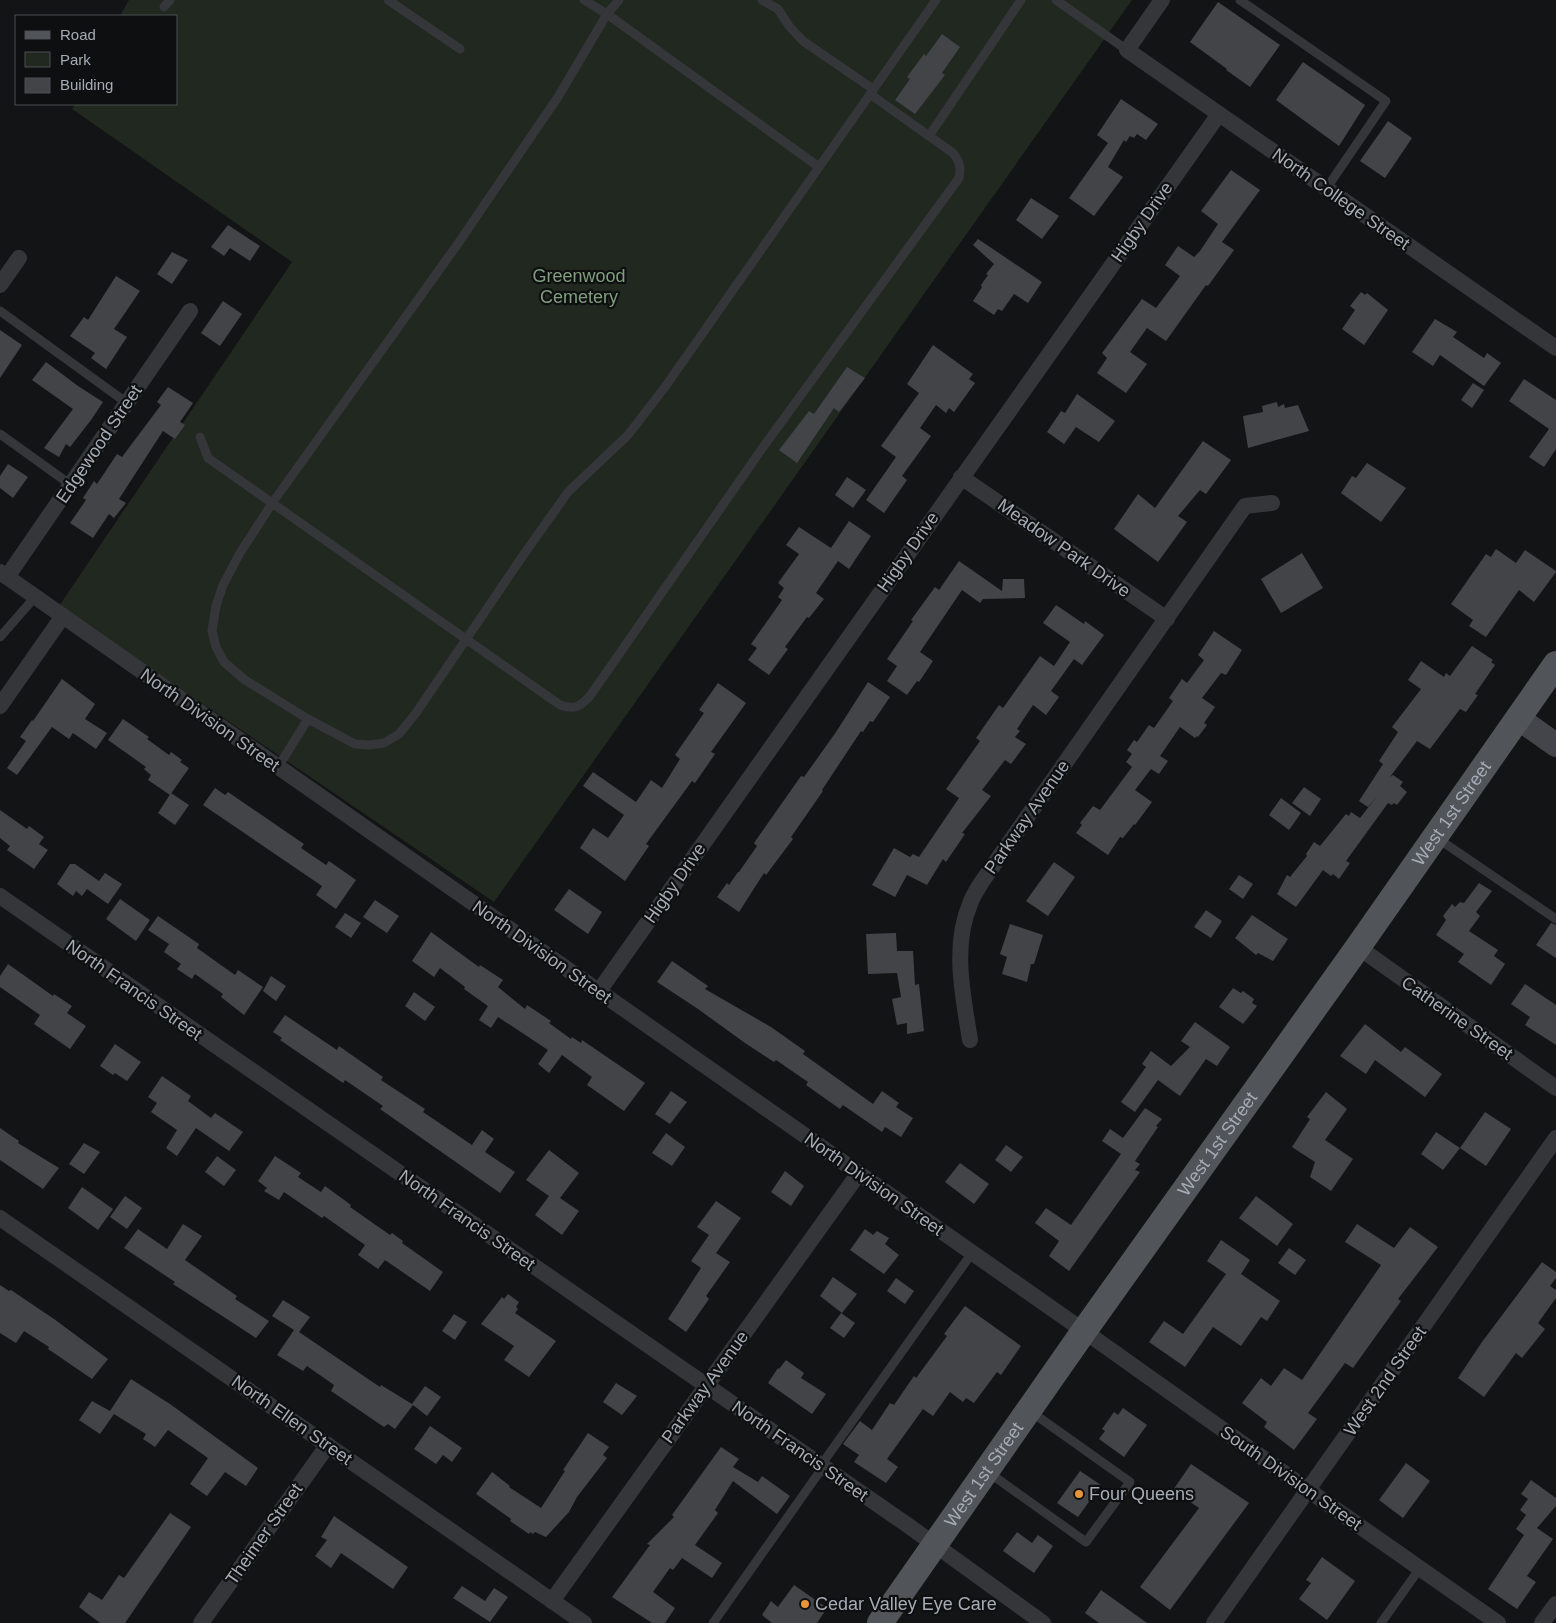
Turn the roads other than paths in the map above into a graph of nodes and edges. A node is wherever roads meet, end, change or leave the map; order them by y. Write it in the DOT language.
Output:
graph roads {
  1 [pos="388,0"];
  2 [pos="584,0"];
  3 [pos="619,0"];
  4 [pos="762,0"];
  5 [pos="936,0"];
  6 [pos="1020,0"];
  7 [pos="1056,0"];
  8 [pos="1162,0"];
  9 [pos="1240,0"];
  10 [pos="607,14"];
  11 [pos="460,49"];
  12 [pos="1127,50"];
  13 [pos="872,91"];
  14 [pos="1218,114"];
  15 [pos="929,136"];
  16 [pos="818,167"];
  17 [pos="1326,189"];
  18 [pos="19,258"];
  19 [pos="0,285"];
  20 [pos="0,311"];
  21 [pos="190,311"];
  22 [pos="1556,348"];
  23 [pos="127,403"];
  24 [pos="0,434"];
  25 [pos="200,437"];
  26 [pos="961,477"];
  27 [pos="71,485"];
  28 [pos="273,502"];
  29 [pos="1272,503"];
  30 [pos="4,575"];
  31 [pos="35,597"];
  32 [pos="63,616"];
  33 [pos="1167,619"];
  34 [pos="0,636"];
  35 [pos="466,639"];
  36 [pos="1556,664"];
  37 [pos="0,706"];
  38 [pos="1518,718"];
  39 [pos="308,719"];
  40 [pos="1556,745"];
  41 [pos="278,767"];
  42 [pos="1435,836"];
  43 [pos="0,896"];
  44 [pos="1556,919"];
  45 [pos="1358,947"];
  46 [pos="599,991"];
  47 [pos="970,1040"];
  48 [pos="1556,1088"];
  49 [pos="1556,1138"];
  50 [pos="859,1174"];
  51 [pos="0,1218"];
  52 [pos="972,1253"];
  53 [pos="1084,1331"];
  54 [pos="706,1386"];
  55 [pos="1029,1410"];
  56 [pos="328,1445"];
  57 [pos="823,1467"];
  58 [pos="986,1470"];
  59 [pos="1308,1490"];
  60 [pos="934,1545"];
  61 [pos="1420,1568"];
  62 [pos="552,1601"];
  63 [pos="1556,1604"];
  64 [pos="201,1623"];
  65 [pos="584,1623"];
  66 [pos="713,1623"];
  67 [pos="880,1623"];
  68 [pos="1043,1623"];
  69 [pos="1214,1623"];
  70 [pos="1381,1623"];
  71 [pos="1498,1623"];
  72 [pos="1542,1623"];
  1 -- 11 [label="lane"];
  2 -- 10 [label="lane"];
  3 -- 10 [label="lane"];
  4 -- 13 [label="lane"];
  5 -- 13 [label="lane"];
  6 -- 15 [label="lane"];
  7 -- 12 [label="lane"];
  8 -- 12 [label="street"];
  9 -- 17 [label="lane"];
  10 -- 16 [label="lane"];
  10 -- 28 [label="lane"];
  12 -- 14 [label="street, North College Street"];
  13 -- 15 [label="lane"];
  13 -- 16 [label="lane"];
  14 -- 17 [label="street, North College Street"];
  14 -- 26 [label="street, Higby Drive"];
  15 -- 35 [label="lane"];
  16 -- 35 [label="lane"];
  17 -- 22 [label="street, North College Street"];
  18 -- 19 [label="street"];
  20 -- 23 [label="lane"];
  21 -- 23 [label="street, Edgewood Street"];
  23 -- 27 [label="street, Edgewood Street"];
  24 -- 27 [label="lane"];
  25 -- 28 [label="lane"];
  26 -- 33 [label="street, Meadow Park Drive"];
  26 -- 46 [label="street, Higby Drive"];
  27 -- 30 [label="street, Edgewood Street"];
  28 -- 35 [label="lane"];
  28 -- 39 [label="lane"];
  29 -- 33 [label="street, Parkway Avenue"];
  30 -- 31 [label="street, North Division Street"];
  31 -- 32 [label="street, North Division Street"];
  31 -- 34 [label="lane"];
  32 -- 37 [label="street"];
  32 -- 41 [label="street, North Division Street"];
  33 -- 47 [label="street, Parkway Avenue"];
  35 -- 39 [label="lane"];
  36 -- 38 [label="main road, West 1st Street"];
  38 -- 40 [label="street"];
  38 -- 42 [label="main road, West 1st Street"];
  39 -- 41 [label="lane"];
  41 -- 46 [label="street, North Division Street"];
  42 -- 44 [label="lane"];
  42 -- 45 [label="main road, West 1st Street"];
  43 -- 54 [label="street, North Francis Street"];
  45 -- 48 [label="street, Catherine Street"];
  45 -- 53 [label="main road, West 1st Street"];
  46 -- 50 [label="street, North Division Street"];
  49 -- 59 [label="street, West 2nd Street"];
  50 -- 52 [label="street, North Division Street"];
  50 -- 54 [label="street, Parkway Avenue"];
  51 -- 56 [label="street, North Ellen Street"];
  52 -- 53 [label="street, North Division Street"];
  52 -- 57 [label="lane"];
  53 -- 55 [label="main road, West 1st Street"];
  53 -- 59 [label="street, South Division Street"];
  54 -- 57 [label="street, North Francis Street"];
  54 -- 62 [label="street, Parkway Avenue"];
  55 -- 58 [label="main road, West 1st Street"];
  55 -- 58 [label="lane"];
  56 -- 62 [label="street, North Ellen Street"];
  56 -- 64 [label="street, Theimer Street"];
  57 -- 60 [label="street, North Francis Street"];
  57 -- 66 [label="lane"];
  58 -- 60 [label="main road, West 1st Street"];
  59 -- 61 [label="street, South Division Street"];
  59 -- 69 [label="street, West 2nd Street"];
  60 -- 67 [label="main road, West 1st Street"];
  60 -- 68 [label="street, North Francis Street"];
  61 -- 70 [label="lane"];
  61 -- 71 [label="street, South Division Street"];
  62 -- 65 [label="street, North Ellen Street"];
  63 -- 72 [label="street"];
}
